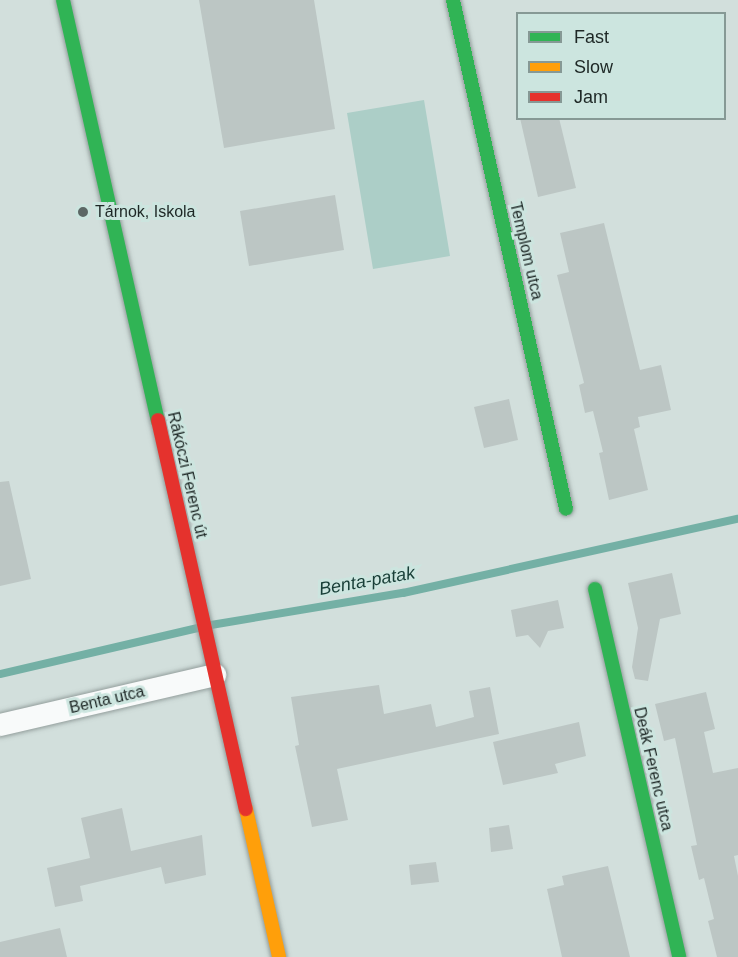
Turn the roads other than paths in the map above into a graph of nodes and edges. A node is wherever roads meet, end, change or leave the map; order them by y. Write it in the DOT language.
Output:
graph roads {
  1 [pos="63,0"];
  2 [pos="453,0"];
  3 [pos="566,510"];
  4 [pos="595,589"];
  5 [pos="215,675"];
  6 [pos="0,725"];
  7 [pos="279,957"];
  8 [pos="679,957"];
  1 -- 5 [label="street, Rákóczi Ferenc út"];
  2 -- 3 [label="street, Templom utca"];
  4 -- 8 [label="street, Deák Ferenc utca"];
  5 -- 6 [label="street, Benta utca"];
  5 -- 7 [label="street, Rákóczi Ferenc út"];
}
